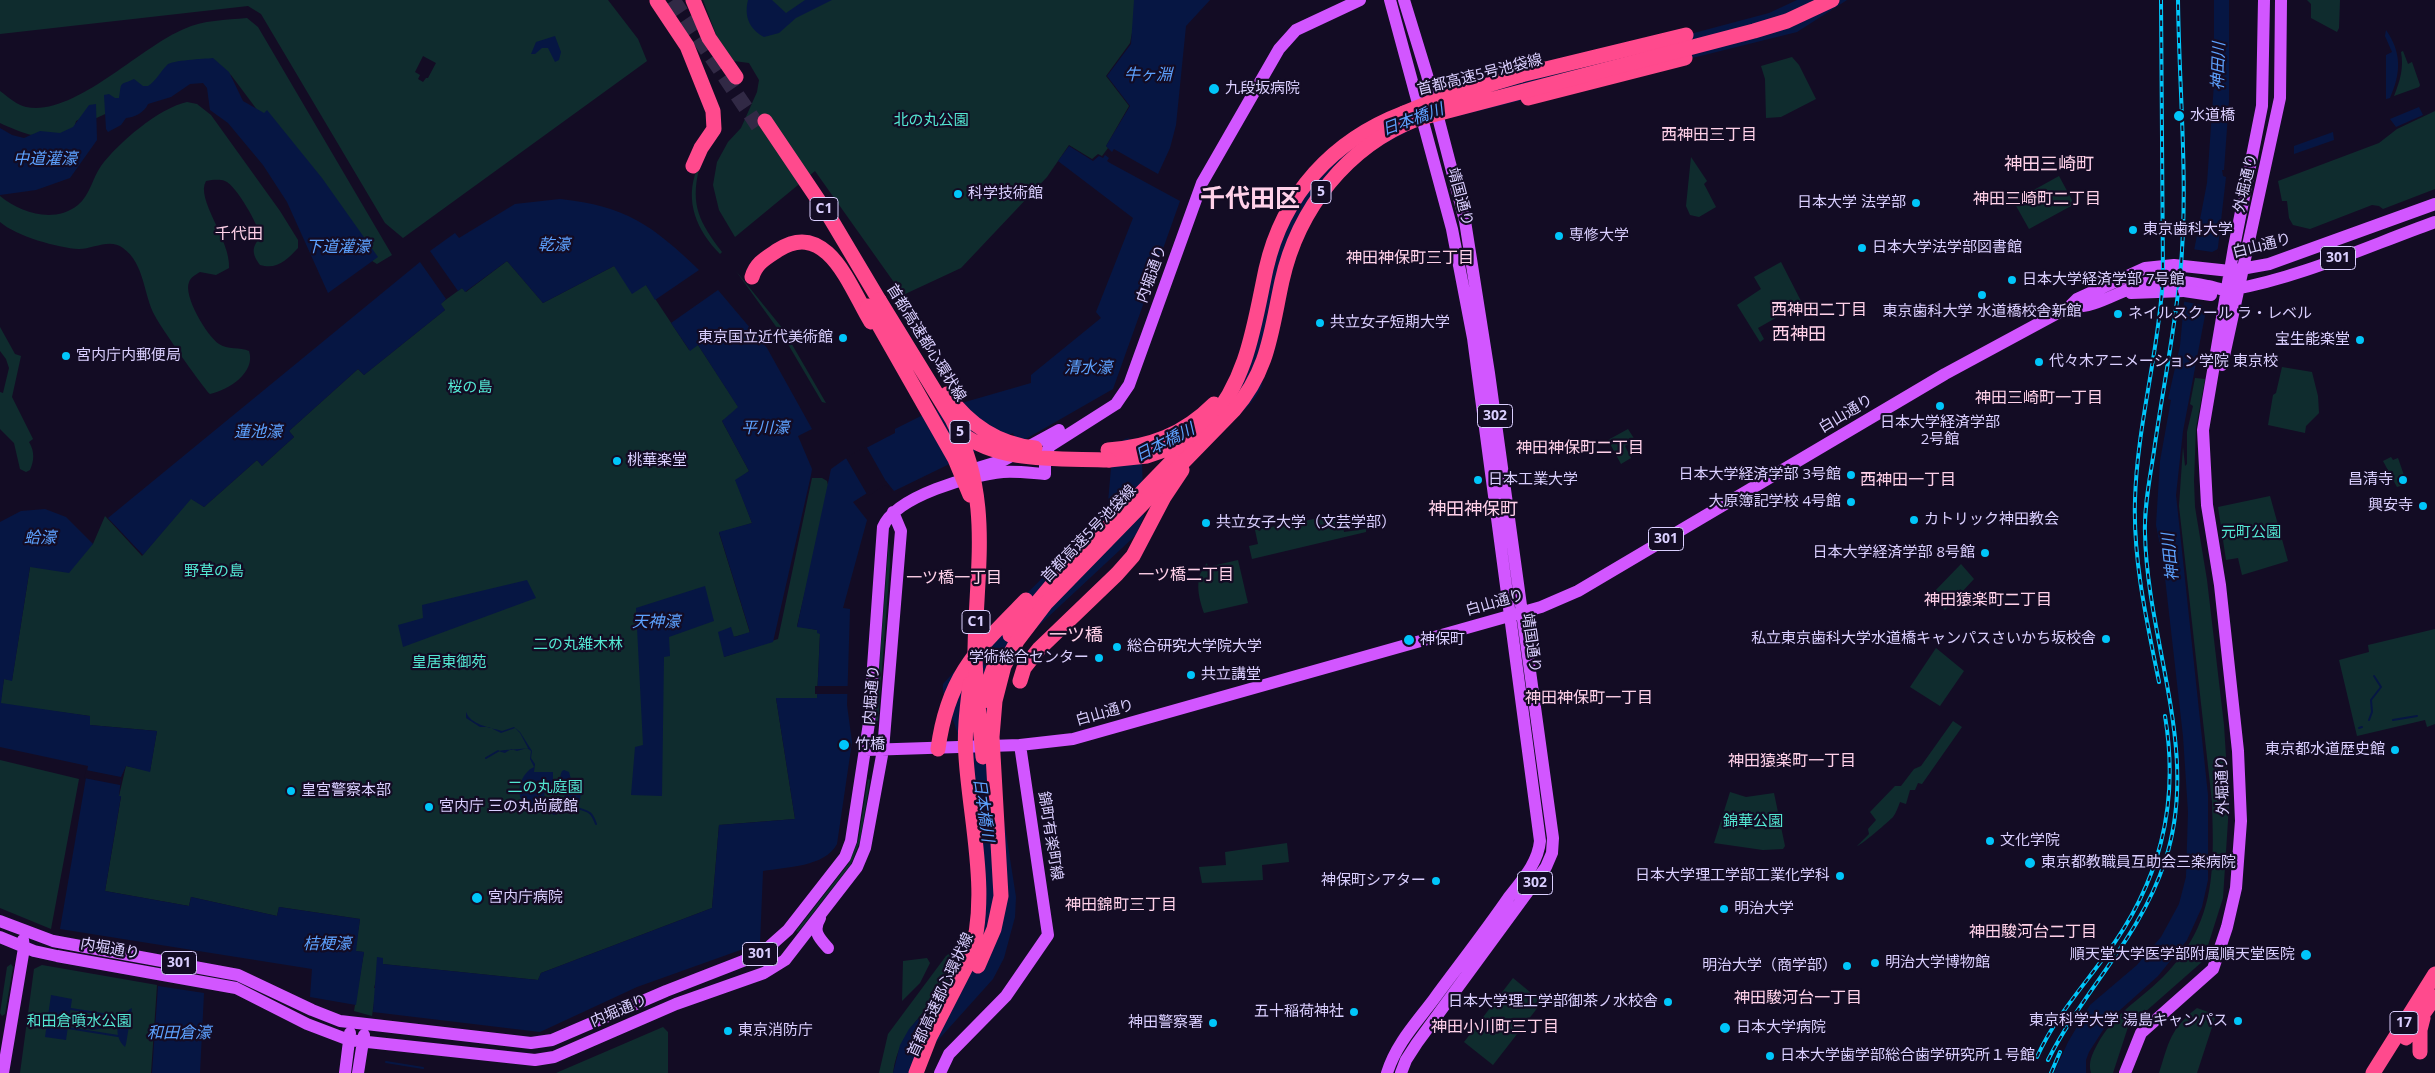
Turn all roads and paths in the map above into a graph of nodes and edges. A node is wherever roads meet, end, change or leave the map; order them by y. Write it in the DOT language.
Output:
graph roads {
  1 [pos="657,0"];
  2 [pos="693,0"];
  3 [pos="1342,0"];
  4 [pos="1360,0"];
  5 [pos="1390,0"];
  6 [pos="1404,0"];
  7 [pos="1814,0"];
  8 [pos="1832,0"];
  9 [pos="2264,0"];
  10 [pos="2281,0"];
  11 [pos="1686,35"];
  12 [pos="1685,58"];
  13 [pos="736,77"];
  14 [pos="1423,120"];
  15 [pos="693,166"];
  16 [pos="806,180"];
  17 [pos="2435,204"];
  18 [pos="819,218"];
  19 [pos="2435,222"];
  20 [pos="2236,270"];
  21 [pos="752,277"];
  22 [pos="2233,289"];
  23 [pos="874,303"];
  24 [pos="2069,307"];
  25 [pos="1258,309"];
  26 [pos="1200,444"];
  27 [pos="1178,455"];
  28 [pos="938,489"];
  29 [pos="893,512"];
  30 [pos="1517,614"];
  31 [pos="1020,681"];
  32 [pos="1020,745"];
  33 [pos="938,749"];
  34 [pos="866,750"];
  35 [pos="883,750"];
  36 [pos="826,907"];
  37 [pos="0,921"];
  38 [pos="17,928"];
  39 [pos="0,937"];
  40 [pos="24,948"];
  41 [pos="828,948"];
  42 [pos="974,963"];
  43 [pos="2435,974"];
  44 [pos="2435,997"];
  45 [pos="2424,1014"];
  46 [pos="942,1015"];
  47 [pos="352,1023"];
  48 [pos="365,1025"];
  49 [pos="349,1040"];
  50 [pos="363,1041"];
  51 [pos="2420,1052"];
  52 [pos="3,1073"];
  53 [pos="345,1073"];
  54 [pos="358,1073"];
  55 [pos="910,1073"];
  56 [pos="916,1073"];
  57 [pos="925,1073"];
  58 [pos="940,1073"];
  59 [pos="1387,1073"];
  60 [pos="1401,1073"];
  61 [pos="2125,1073"];
  62 [pos="2373,1073"];
  63 [pos="2383,1073"];
  1 -- 15 [label="highway"];
  2 -- 13 [label="highway"];
  3 -- 28 [label="main road, 内堀通り"];
  4 -- 28 [label="main road, 内堀通り"];
  5 -- 14 [label="main road, 靖国通り / 302, bridge"];
  6 -- 14 [label="main road, 靖国通り / 302, bridge"];
  7 -- 14 [label="highway, 首都高速5号池袋線 / 5, bridge"];
  8 -- 14 [label="highway, 首都高速5号池袋線 / 5, bridge"];
  9 -- 20 [label="main road, 外堀通り"];
  10 -- 20 [label="main road, 外堀通り"];
  11 -- 14 [label="highway, bridge"];
  12 -- 14 [label="highway, bridge"];
  14 -- 23 [label="highway, 首都高速5号池袋線 / 5, bridge"];
  14 -- 25 [label="highway, 首都高速5号池袋線 / 5"];
  14 -- 26 [label="highway, 首都高速5号池袋線 / 5, bridge"];
  14 -- 30 [label="main road, 靖国通り / 302"];
  16 -- 18 [label="highway, C1"];
  16 -- 23 [label="highway, 首都高速5号池袋線 / 5"];
  17 -- 20 [label="main road, 白山通り / 301"];
  18 -- 23 [label="highway, 首都高速5号池袋線 / 5"];
  19 -- 22 [label="main road, 301"];
  20 -- 22 [label="main road, 外堀通り"];
  20 -- 24 [label="main road, 白山通り / 301"];
  21 -- 23 [label="highway"];
  22 -- 24 [label="main road, 白山通り / 301, bridge"];
  22 -- 61 [label="main road, 外堀通り"];
  23 -- 25 [label="highway, 首都高速5号池袋線 / 5, bridge"];
  23 -- 42 [label="highway, 首都高速都心環状線 / C1, bridge"];
  23 -- 42 [label="highway, 首都高速都心環状線 / C1, bridge"];
  24 -- 30 [label="main road, 白山通り / 301"];
  25 -- 27 [label="highway, 首都高速5号池袋線 / 5"];
  26 -- 31 [label="highway, bridge"];
  26 -- 42 [label="highway, 首都高速5号池袋線 / 5, bridge"];
  27 -- 33 [label="highway, bridge"];
  27 -- 42 [label="highway, 首都高速5号池袋線 / 5, bridge"];
  28 -- 29 [label="main road, 内堀通り"];
  29 -- 34 [label="main road, 内堀通り"];
  29 -- 35 [label="main road, 内堀通り"];
  30 -- 32 [label="main road, 白山通り / 301"];
  30 -- 59 [label="main road, 靖国通り / 302"];
  30 -- 60 [label="main road, 靖国通り / 302"];
  32 -- 33 [label="main road, 白山通り / 301, bridge"];
  32 -- 58 [label="main road, 錦町有楽町線"];
  33 -- 35 [label="main road, 白山通り / 301"];
  34 -- 35 [label="main road, 白山通り / 301"];
  34 -- 48 [label="main road, 内堀通り / 301"];
  35 -- 36 [label="main road, 内堀通り / 301"];
  36 -- 41 [label="main road, 301"];
  36 -- 50 [label="main road, 内堀通り / 301"];
  37 -- 38 [label="main road, 内堀通り / 301"];
  38 -- 40 [label="main road"];
  38 -- 47 [label="main road, 内堀通り / 301"];
  39 -- 40 [label="main road, 内堀通り / 301"];
  40 -- 49 [label="main road, 内堀通り / 301"];
  40 -- 52 [label="main road"];
  42 -- 46 [label="highway, 首都高速都心環状線 / C1"];
  42 -- 57 [label="highway, 首都高速都心環状線 / C1"];
  43 -- 62 [label="highway, 17"];
  44 -- 45 [label="highway, 17"];
  45 -- 51 [label="highway"];
  45 -- 63 [label="highway, 17"];
  46 -- 55 [label="highway"];
  46 -- 56 [label="highway, 首都高速都心環状線 / C1"];
  47 -- 48 [label="main road, 内堀通り / 301"];
  47 -- 49 [label="main road"];
  48 -- 50 [label="main road"];
  49 -- 50 [label="main road, 内堀通り / 301"];
  49 -- 53 [label="main road"];
  50 -- 54 [label="main road"];
}
